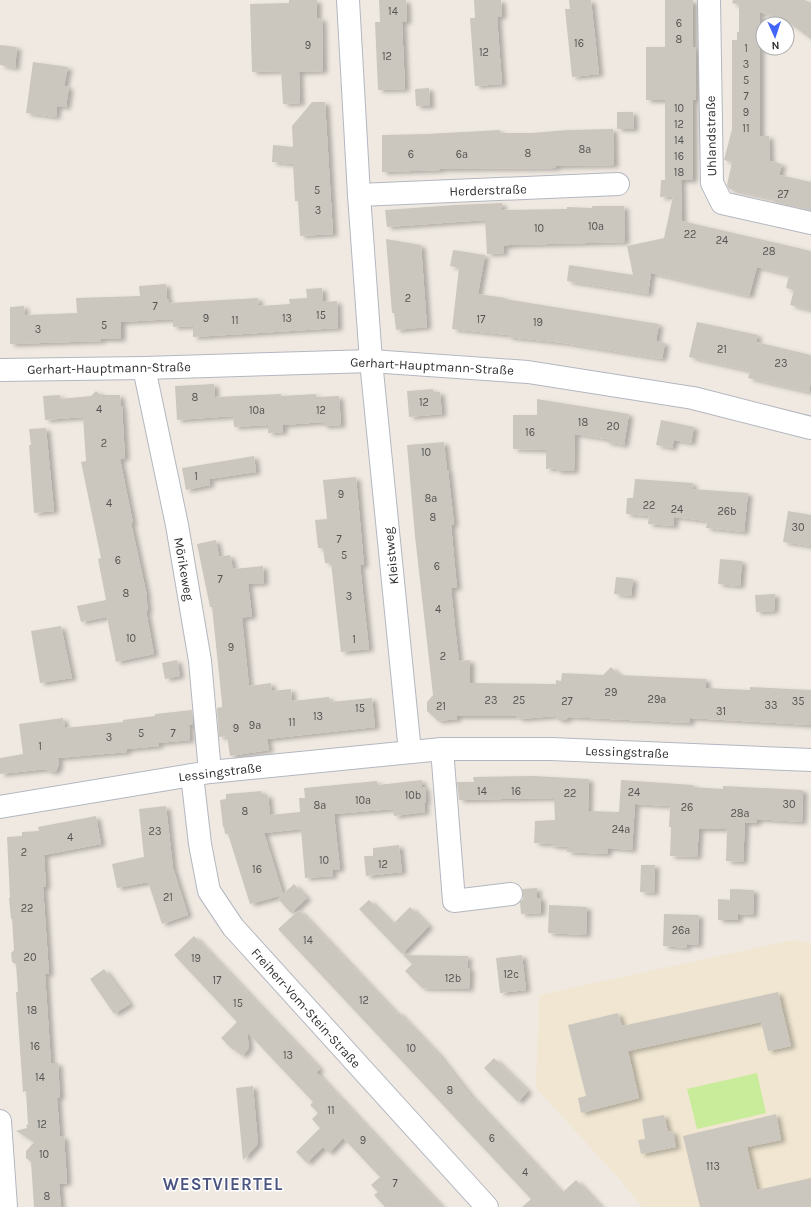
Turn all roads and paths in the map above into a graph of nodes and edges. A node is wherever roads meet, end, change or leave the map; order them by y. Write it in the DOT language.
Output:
graph roads {
  1 [pos="348,0"];
  2 [pos="709,0"];
  3 [pos="618,184"];
  4 [pos="359,195"];
  5 [pos="811,223"];
  6 [pos="371,361"];
  7 [pos="144,368"];
  8 [pos="0,370"];
  9 [pos="811,428"];
  10 [pos="442,749"];
  11 [pos="410,752"];
  12 [pos="811,760"];
  13 [pos="201,773"];
  14 [pos="0,807"];
  15 [pos="511,894"];
  16 [pos="0,1121"];
  17 [pos="6,1207"];
  18 [pos="487,1207"];
  1 -- 4 [label="street"];
  2 -- 5 [label="street, Uhlandstraße"];
  3 -- 4 [label="street, Herderstraße"];
  4 -- 6 [label="street"];
  6 -- 7 [label="street, Gerhart-Hauptmann-Straße"];
  6 -- 9 [label="street, Gerhart-Hauptmann-Straße"];
  6 -- 11 [label="street, Kleistweg"];
  7 -- 8 [label="street, Gerhart-Hauptmann-Straße"];
  7 -- 13 [label="street, Mörikeweg"];
  10 -- 11 [label="street, Lessingstraße"];
  10 -- 12 [label="street, Lessingstraße"];
  10 -- 15 [label="street"];
  11 -- 13 [label="street, Lessingstraße"];
  13 -- 14 [label="street, Lessingstraße"];
  13 -- 18 [label="street, Freiherr-Vom-Stein-Straße"];
  16 -- 17 [label="street"];
}
